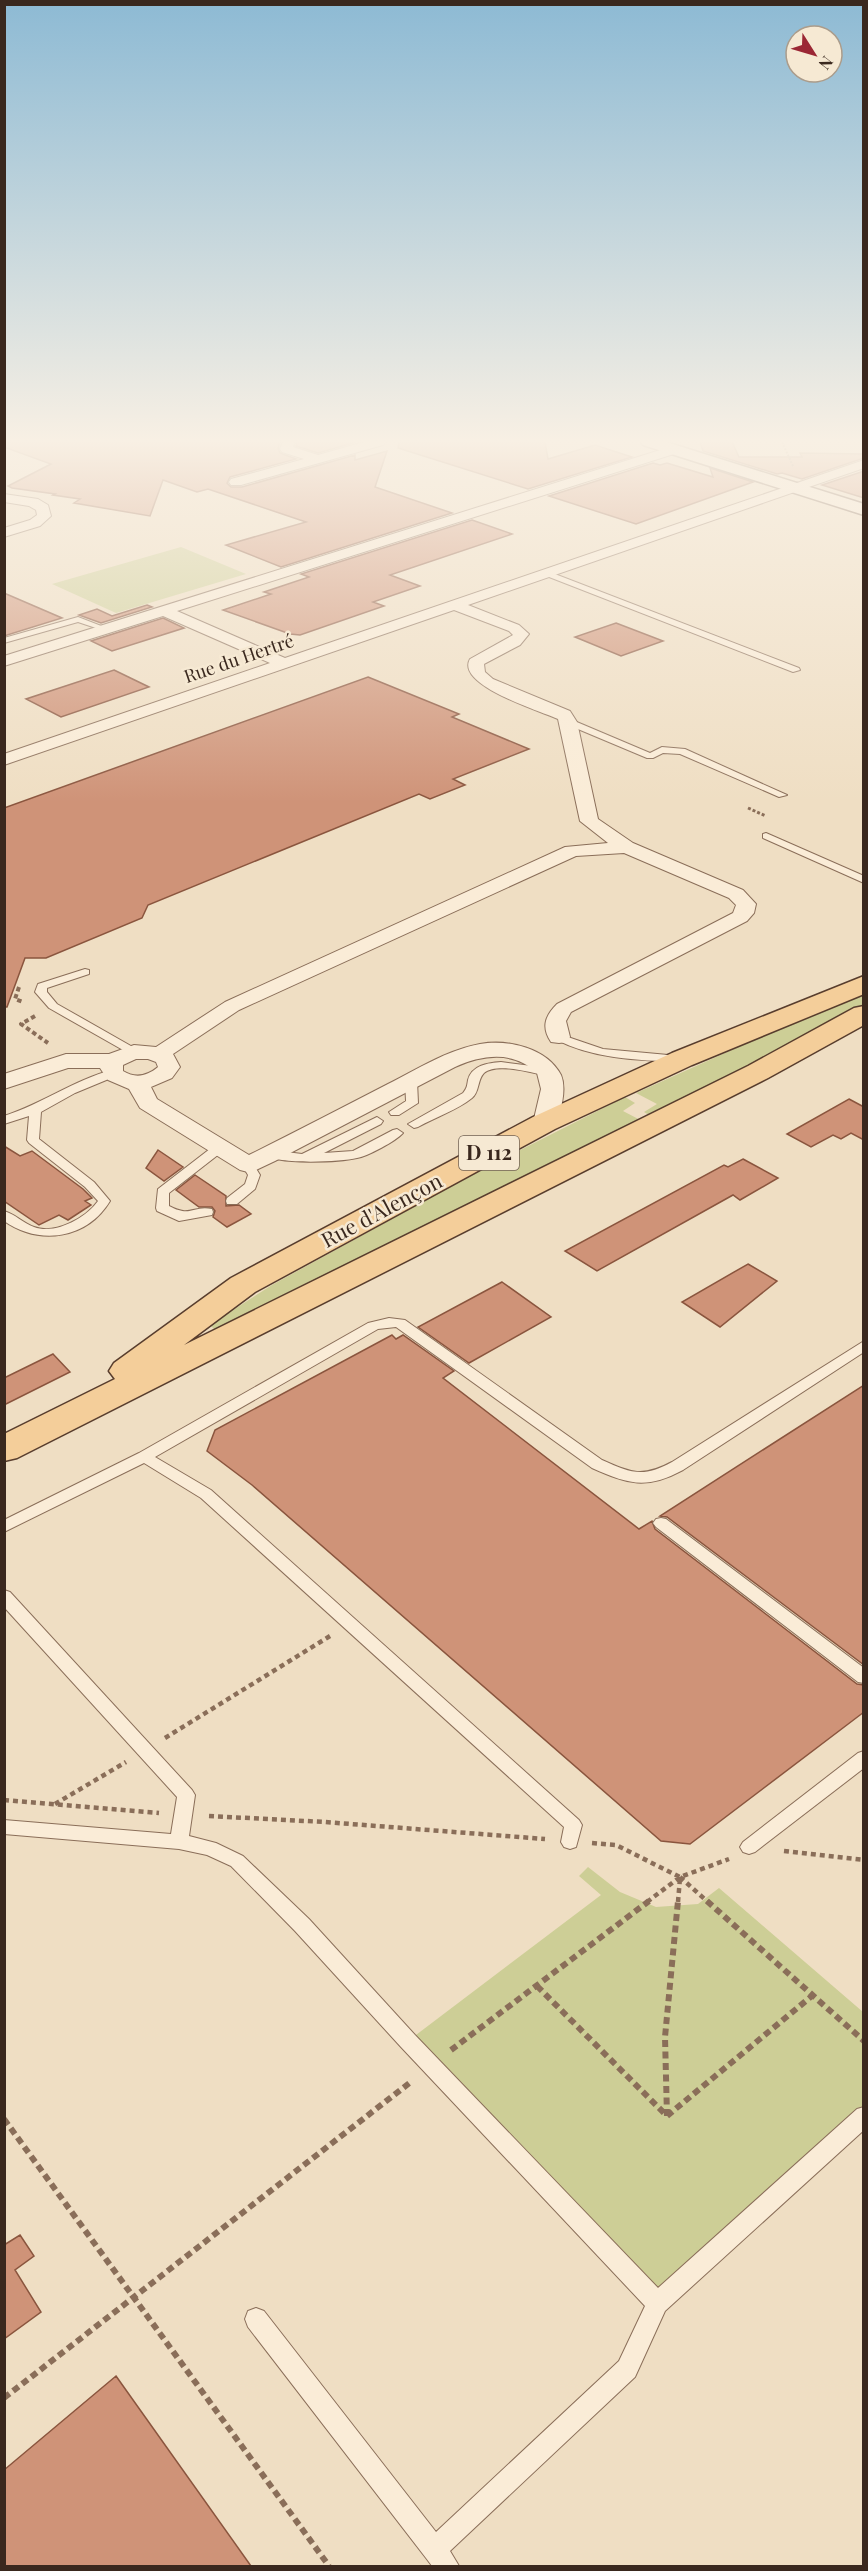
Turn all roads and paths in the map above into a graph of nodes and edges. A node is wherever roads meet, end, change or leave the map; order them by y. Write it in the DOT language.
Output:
graph roads {
  1 [pos="319,562"];
  2 [pos="578,562"];
  3 [pos="547,573"];
  4 [pos="454,605"];
  5 [pos="164,611"];
  6 [pos="105,629"];
  7 [pos="4,641"];
  8 [pos="4,661"];
  9 [pos="285,664"];
  10 [pos="796,670"];
  11 [pos="569,722"];
  12 [pos="4,760"];
  13 [pos="782,795"];
  14 [pos="766,836"];
  15 [pos="627,847"];
  16 [pos="864,880"];
  17 [pos="85,972"];
  18 [pos="864,984"];
  19 [pos="864,1014"];
  20 [pos="560,1037"];
  21 [pos="159,1054"];
  22 [pos="682,1059"];
  23 [pos="120,1062"];
  24 [pos="548,1072"];
  25 [pos="411,1081"];
  26 [pos="4,1082"];
  27 [pos="136,1083"];
  28 [pos="35,1110"];
  29 [pos="394,1112"];
  30 [pos="4,1120"];
  31 [pos="377,1121"];
  32 [pos="414,1124"];
  33 [pos="544,1124"];
  34 [pos="397,1133"];
  35 [pos="219,1148"];
  36 [pos="270,1154"];
  37 [pos="304,1158"];
  38 [pos="248,1165"];
  39 [pos="232,1201"];
  40 [pos="207,1212"];
  41 [pos="4,1215"];
  42 [pos="11,1223"];
  43 [pos="864,1345"];
  44 [pos="57,1422"];
  45 [pos="4,1449"];
  46 [pos="144,1457"];
  47 [pos="661,1523"];
  48 [pos="4,1527"];
  49 [pos="4,1596"];
  50 [pos="351,1623"];
  51 [pos="864,1677"];
  52 [pos="145,1750"];
  53 [pos="864,1758"];
  54 [pos="4,1800"];
  55 [pos="55,1804"];
  56 [pos="184,1815"];
  57 [pos="13,1828"];
  58 [pos="179,1842"];
  59 [pos="570,1842"];
  60 [pos="749,1847"];
  61 [pos="864,1860"];
  62 [pos="680,1877"];
  63 [pos="537,1986"];
  64 [pos="813,1995"];
  65 [pos="864,2041"];
  66 [pos="431,2066"];
  67 [pos="667,2116"];
  68 [pos="864,2116"];
  69 [pos="4,2119"];
  70 [pos="135,2297"];
  71 [pos="657,2303"];
  72 [pos="256,2319"];
  73 [pos="4,2398"];
  74 [pos="440,2558"];
  75 [pos="329,2566"];
  1 -- 5 [label="street"];
  2 -- 3 [label="street, Rue du Hertré"];
  3 -- 4 [label="street, Rue du Hertré"];
  3 -- 10 [label="lane"];
  4 -- 9 [label="street, Rue du Hertré"];
  4 -- 11 [label="street"];
  5 -- 6 [label="street"];
  5 -- 9 [label="street"];
  6 -- 7 [label="lane"];
  6 -- 8 [label="street"];
  9 -- 12 [label="street, Rue du Hertré"];
  11 -- 13 [label="lane"];
  11 -- 15 [label="street"];
  14 -- 16 [label="lane"];
  15 -- 20 [label="street"];
  15 -- 21 [label="street"];
  17 -- 23 [label="lane"];
  18 -- 22 [label="main road, Rue d'Alençon / D 112"];
  19 -- 44 [label="main road, Rue d'Alençon / D 112"];
  20 -- 22 [label="lane"];
  21 -- 23 [label="street"];
  21 -- 27 [label="street"];
  22 -- 33 [label="main road, Rue d'Alençon / D 112"];
  23 -- 26 [label="street"];
  23 -- 27 [label="street"];
  23 -- 28 [label="lane"];
  24 -- 25 [label="street"];
  24 -- 32 [label="lane"];
  24 -- 33 [label="street"];
  25 -- 29 [label="lane"];
  25 -- 36 [label="street"];
  27 -- 35 [label="street"];
  28 -- 30 [label="lane"];
  28 -- 42 [label="lane"];
  31 -- 37 [label="lane"];
  33 -- 44 [label="main road, Rue d'Alençon / D 112"];
  34 -- 37 [label="lane"];
  35 -- 38 [label="street"];
  35 -- 40 [label="lane"];
  36 -- 37 [label="lane"];
  36 -- 38 [label="street"];
  38 -- 39 [label="lane"];
  41 -- 42 [label="lane"];
  43 -- 46 [label="lane"];
  44 -- 45 [label="main road, Rue d'Alençon / D 112"];
  46 -- 48 [label="lane"];
  46 -- 50 [label="lane"];
  47 -- 51 [label="lane"];
  49 -- 52 [label="lane"];
  50 -- 52 [label="path"];
  50 -- 59 [label="lane"];
  52 -- 55 [label="path"];
  52 -- 56 [label="lane"];
  53 -- 60 [label="lane"];
  54 -- 55 [label="path"];
  55 -- 56 [label="path"];
  55 -- 57 [label="path"];
  56 -- 58 [label="lane"];
  56 -- 59 [label="path"];
  57 -- 58 [label="lane"];
  58 -- 66 [label="lane"];
  59 -- 62 [label="path"];
  60 -- 61 [label="path"];
  60 -- 62 [label="path"];
  62 -- 63 [label="path"];
  62 -- 64 [label="path"];
  62 -- 67 [label="path"];
  63 -- 66 [label="path"];
  63 -- 67 [label="path"];
  64 -- 65 [label="path"];
  64 -- 67 [label="path"];
  66 -- 70 [label="path"];
  66 -- 71 [label="lane"];
  68 -- 71 [label="lane"];
  69 -- 70 [label="path"];
  70 -- 73 [label="path"];
  70 -- 75 [label="path"];
  71 -- 74 [label="lane"];
  72 -- 74 [label="lane"];
}
